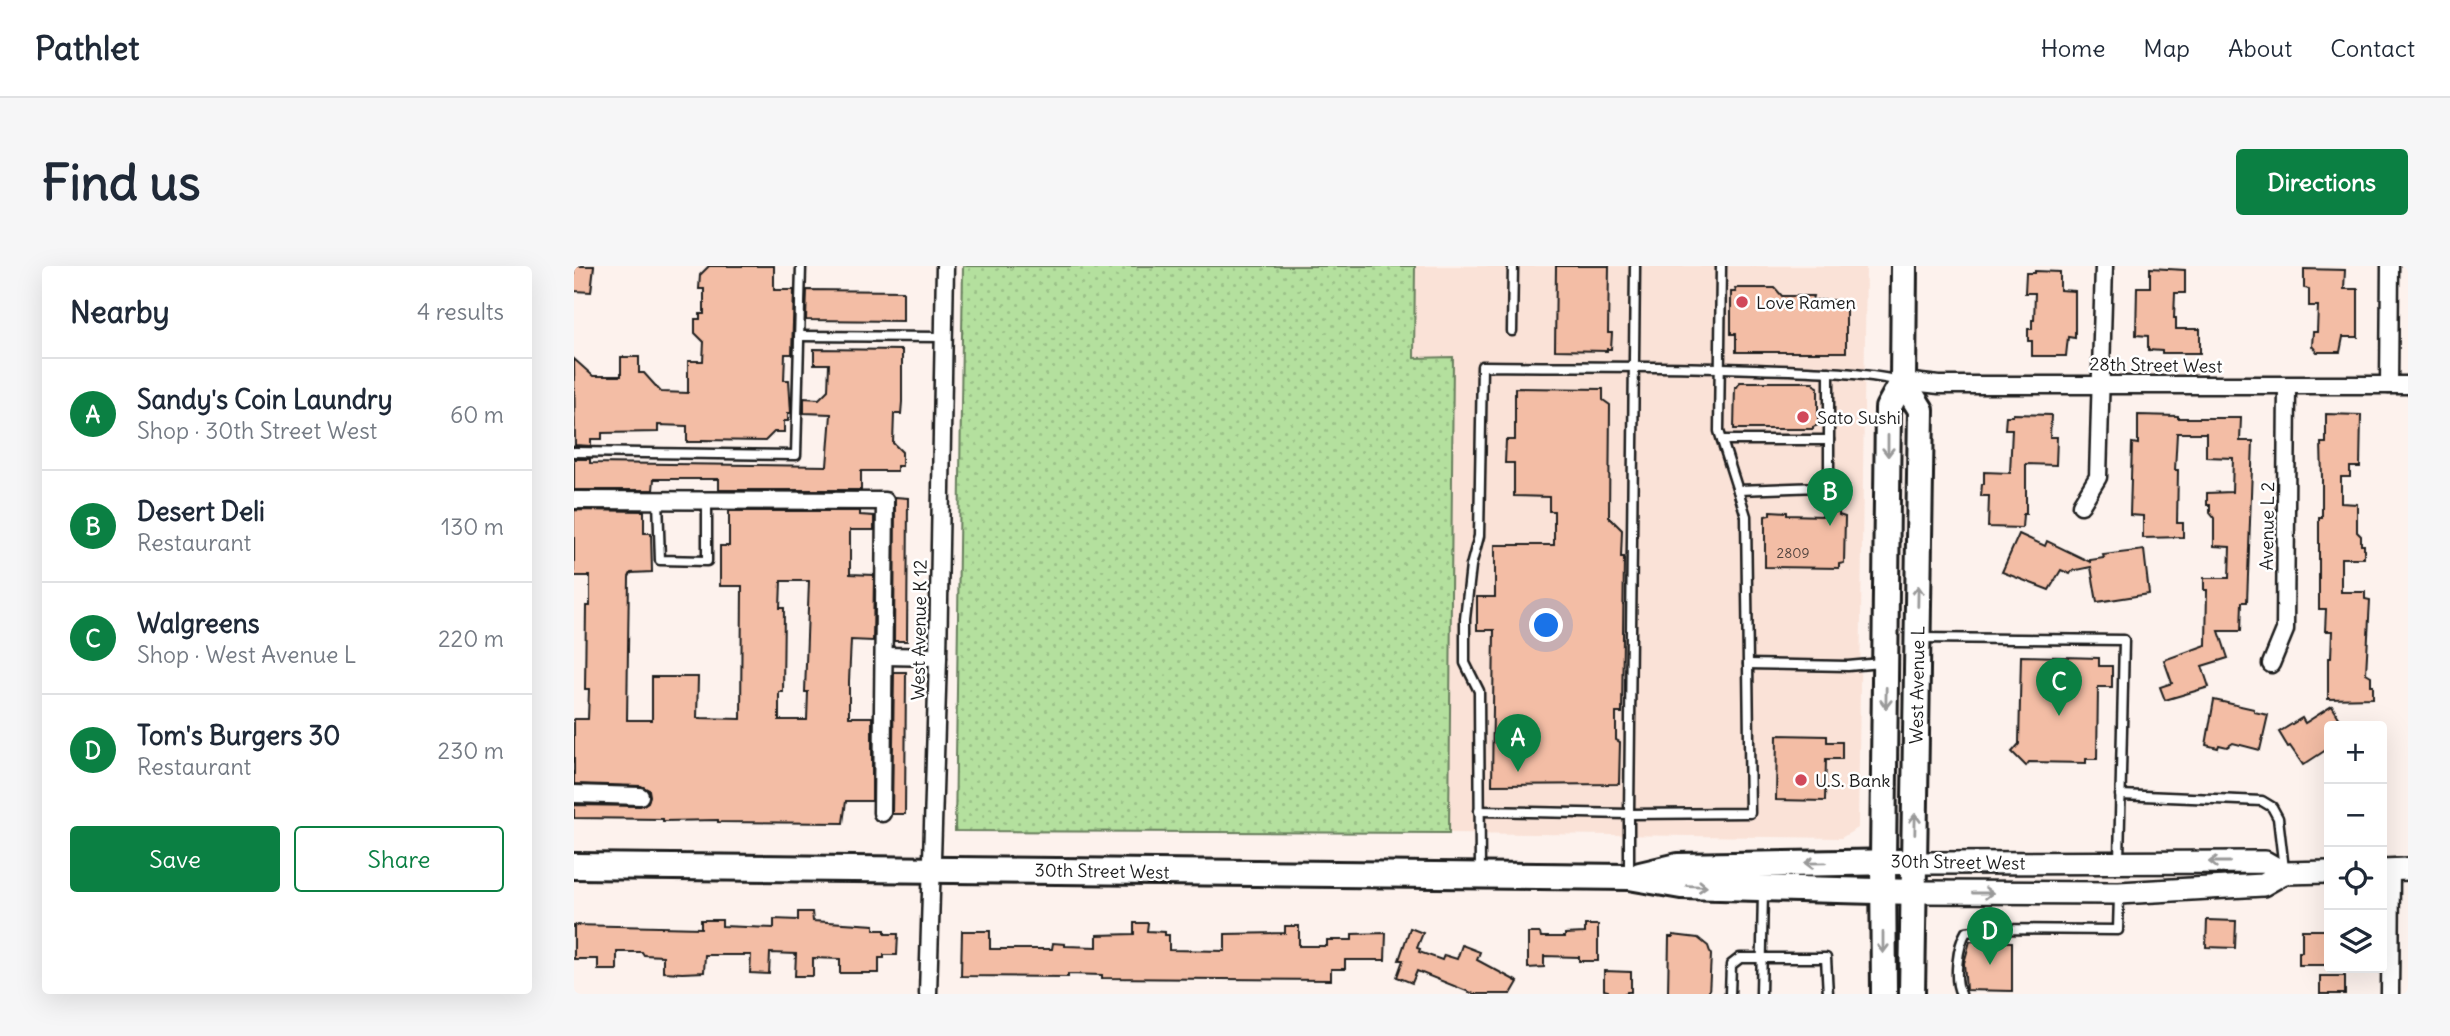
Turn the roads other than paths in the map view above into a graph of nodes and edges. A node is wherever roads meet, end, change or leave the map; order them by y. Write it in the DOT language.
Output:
graph roads {
  1 [pos="801,266"];
  2 [pos="945,266"];
  3 [pos="1513,266"];
  4 [pos="1635,266"];
  5 [pos="1721,266"];
  6 [pos="1904,266"];
  7 [pos="2104,266"];
  8 [pos="2390,266"];
  9 [pos="1512,331"];
  10 [pos="799,337"];
  11 [pos="944,337"];
  12 [pos="1634,368"];
  13 [pos="1719,368"];
  14 [pos="1829,372"];
  15 [pos="1903,382"];
  16 [pos="2102,384"];
  17 [pos="2389,385"];
  18 [pos="2408,385"];
  19 [pos="2287,386"];
  20 [pos="1829,439"];
  21 [pos="1722,440"];
  22 [pos="574,452"];
  23 [pos="1738,490"];
  24 [pos="574,500"];
  25 [pos="659,500"];
  26 [pos="707,500"];
  27 [pos="2081,505"];
  28 [pos="1917,638"];
  29 [pos="885,656"];
  30 [pos="938,657"];
  31 [pos="1886,663"];
  32 [pos="1748,664"];
  33 [pos="2271,664"];
  34 [pos="574,794"];
  35 [pos="2120,795"];
  36 [pos="640,796"];
  37 [pos="1479,811"];
  38 [pos="882,813"];
  39 [pos="1629,814"];
  40 [pos="1883,861"];
  41 [pos="2119,862"];
  42 [pos="1915,863"];
  43 [pos="574,866"];
  44 [pos="933,868"];
  45 [pos="2394,869"];
  46 [pos="2324,872"];
  47 [pos="2284,873"];
  48 [pos="1480,876"];
  49 [pos="1629,877"];
  50 [pos="1763,888"];
  51 [pos="1883,892"];
  52 [pos="1915,892"];
  53 [pos="2119,894"];
  54 [pos="1762,958"];
  55 [pos="928,994"];
  56 [pos="1730,994"];
  57 [pos="1762,994"];
  58 [pos="1828,994"];
  59 [pos="1884,994"];
  60 [pos="1912,994"];
  61 [pos="1961,994"];
  62 [pos="2390,994"];
  1 -- 10 [label="lane"];
  2 -- 11 [label="street, West Avenue K 12"];
  3 -- 9 [label="lane"];
  4 -- 12 [label="lane"];
  5 -- 13 [label="lane"];
  6 -- 15 [label="main road, West Avenue L"];
  7 -- 16 [label="street"];
  8 -- 17 [label="street"];
  10 -- 11 [label="lane"];
  10 -- 22 [label="lane"];
  11 -- 30 [label="street, West Avenue K 12"];
  12 -- 13 [label="lane"];
  12 -- 37 [label="lane"];
  12 -- 39 [label="lane"];
  13 -- 14 [label="lane"];
  13 -- 21 [label="lane"];
  14 -- 15 [label="lane"];
  14 -- 20 [label="lane"];
  15 -- 16 [label="street, 28th Street West"];
  28 -- 15 [label="main road, West Avenue L, one-way"];
  15 -- 31 [label="main road, West Avenue L, one-way"];
  16 -- 19 [label="street, 28th Street West"];
  16 -- 27 [label="street"];
  17 -- 18 [label="street, 28th Street West"];
  17 -- 19 [label="street, 28th Street West"];
  19 -- 33 [label="street, Avenue L 2"];
  20 -- 21 [label="lane"];
  20 -- 23 [label="lane"];
  21 -- 23 [label="lane"];
  23 -- 32 [label="lane"];
  24 -- 25 [label="street"];
  25 -- 26 [label="street"];
  25 -- 26 [label="lane"];
  26 -- 29 [label="street"];
  28 -- 35 [label="lane"];
  42 -- 28 [label="main road, West Avenue L, one-way"];
  29 -- 30 [label="street"];
  29 -- 38 [label="street"];
  30 -- 44 [label="street, West Avenue K 12"];
  31 -- 32 [label="lane"];
  31 -- 40 [label="main road, West Avenue L, one-way"];
  32 -- 39 [label="lane"];
  34 -- 36 [label="street"];
  35 -- 41 [label="lane"];
  35 -- 47 [label="lane"];
  37 -- 39 [label="lane"];
  37 -- 48 [label="lane"];
  39 -- 49 [label="lane"];
  40 -- 42 [label="main road, 30th Street West"];
  40 -- 49 [label="main road, 30th Street West, one-way"];
  40 -- 51 [label="main road, West Avenue L"];
  41 -- 42 [label="main road, 30th Street West"];
  47 -- 41 [label="main road, 30th Street West, one-way"];
  42 -- 52 [label="main road, West Avenue L"];
  43 -- 44 [label="main road, 30th Street West"];
  44 -- 48 [label="main road, 30th Street West"];
  44 -- 55 [label="street, West Avenue K 12"];
  45 -- 62 [label="street"];
  46 -- 47 [label="main road, 30th Street West"];
  47 -- 53 [label="main road, 30th Street West"];
  48 -- 49 [label="main road, 30th Street West"];
  49 -- 50 [label="main road, 30th Street West, one-way"];
  50 -- 51 [label="main road, 30th Street West"];
  50 -- 54 [label="lane"];
  51 -- 52 [label="main road, 30th Street West"];
  51 -- 59 [label="main road, West Avenue L, one-way"];
  52 -- 53 [label="main road, 30th Street West, one-way"];
  52 -- 60 [label="main road, West Avenue L"];
  53 -- 61 [label="lane"];
  54 -- 56 [label="lane"];
  54 -- 57 [label="lane"];
  54 -- 58 [label="lane"];
}
